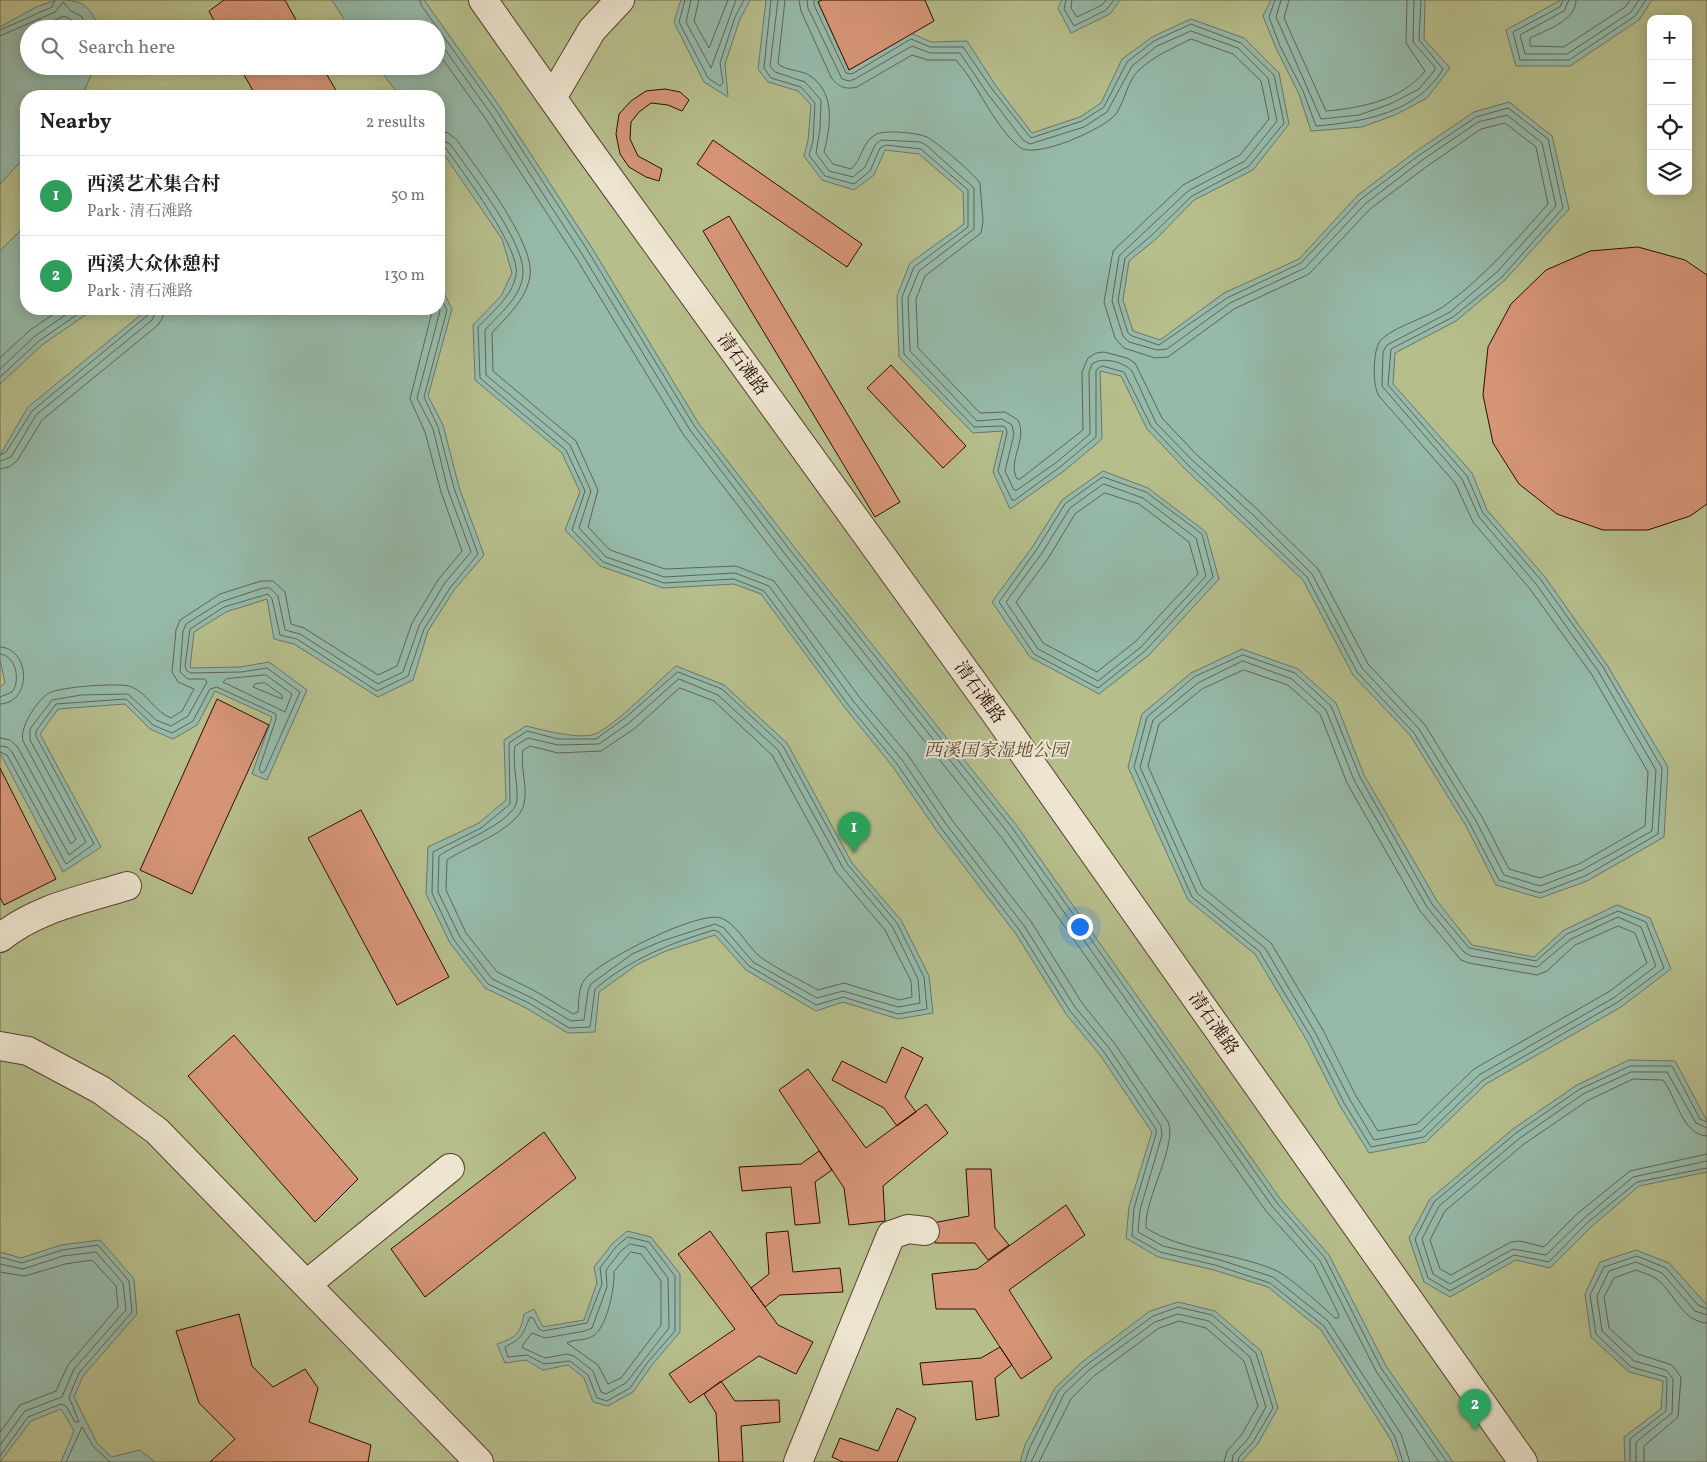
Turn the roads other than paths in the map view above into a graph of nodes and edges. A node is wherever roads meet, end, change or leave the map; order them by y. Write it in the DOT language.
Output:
graph roads {
  1 [pos="483,0"];
  2 [pos="620,0"];
  3 [pos="552,98"];
  4 [pos="127,886"];
  5 [pos="0,938"];
  6 [pos="0,1046"];
  7 [pos="450,1168"];
  8 [pos="925,1231"];
  9 [pos="307,1284"];
  10 [pos="480,1462"];
  11 [pos="798,1462"];
  12 [pos="1523,1462"];
  1 -- 3 [label="street, 清石滩路"];
  2 -- 3 [label="street"];
  3 -- 12 [label="street, 清石滩路"];
  4 -- 5 [label="street"];
  6 -- 9 [label="street"];
  7 -- 9 [label="street"];
  8 -- 11 [label="street"];
  9 -- 10 [label="street"];
}
